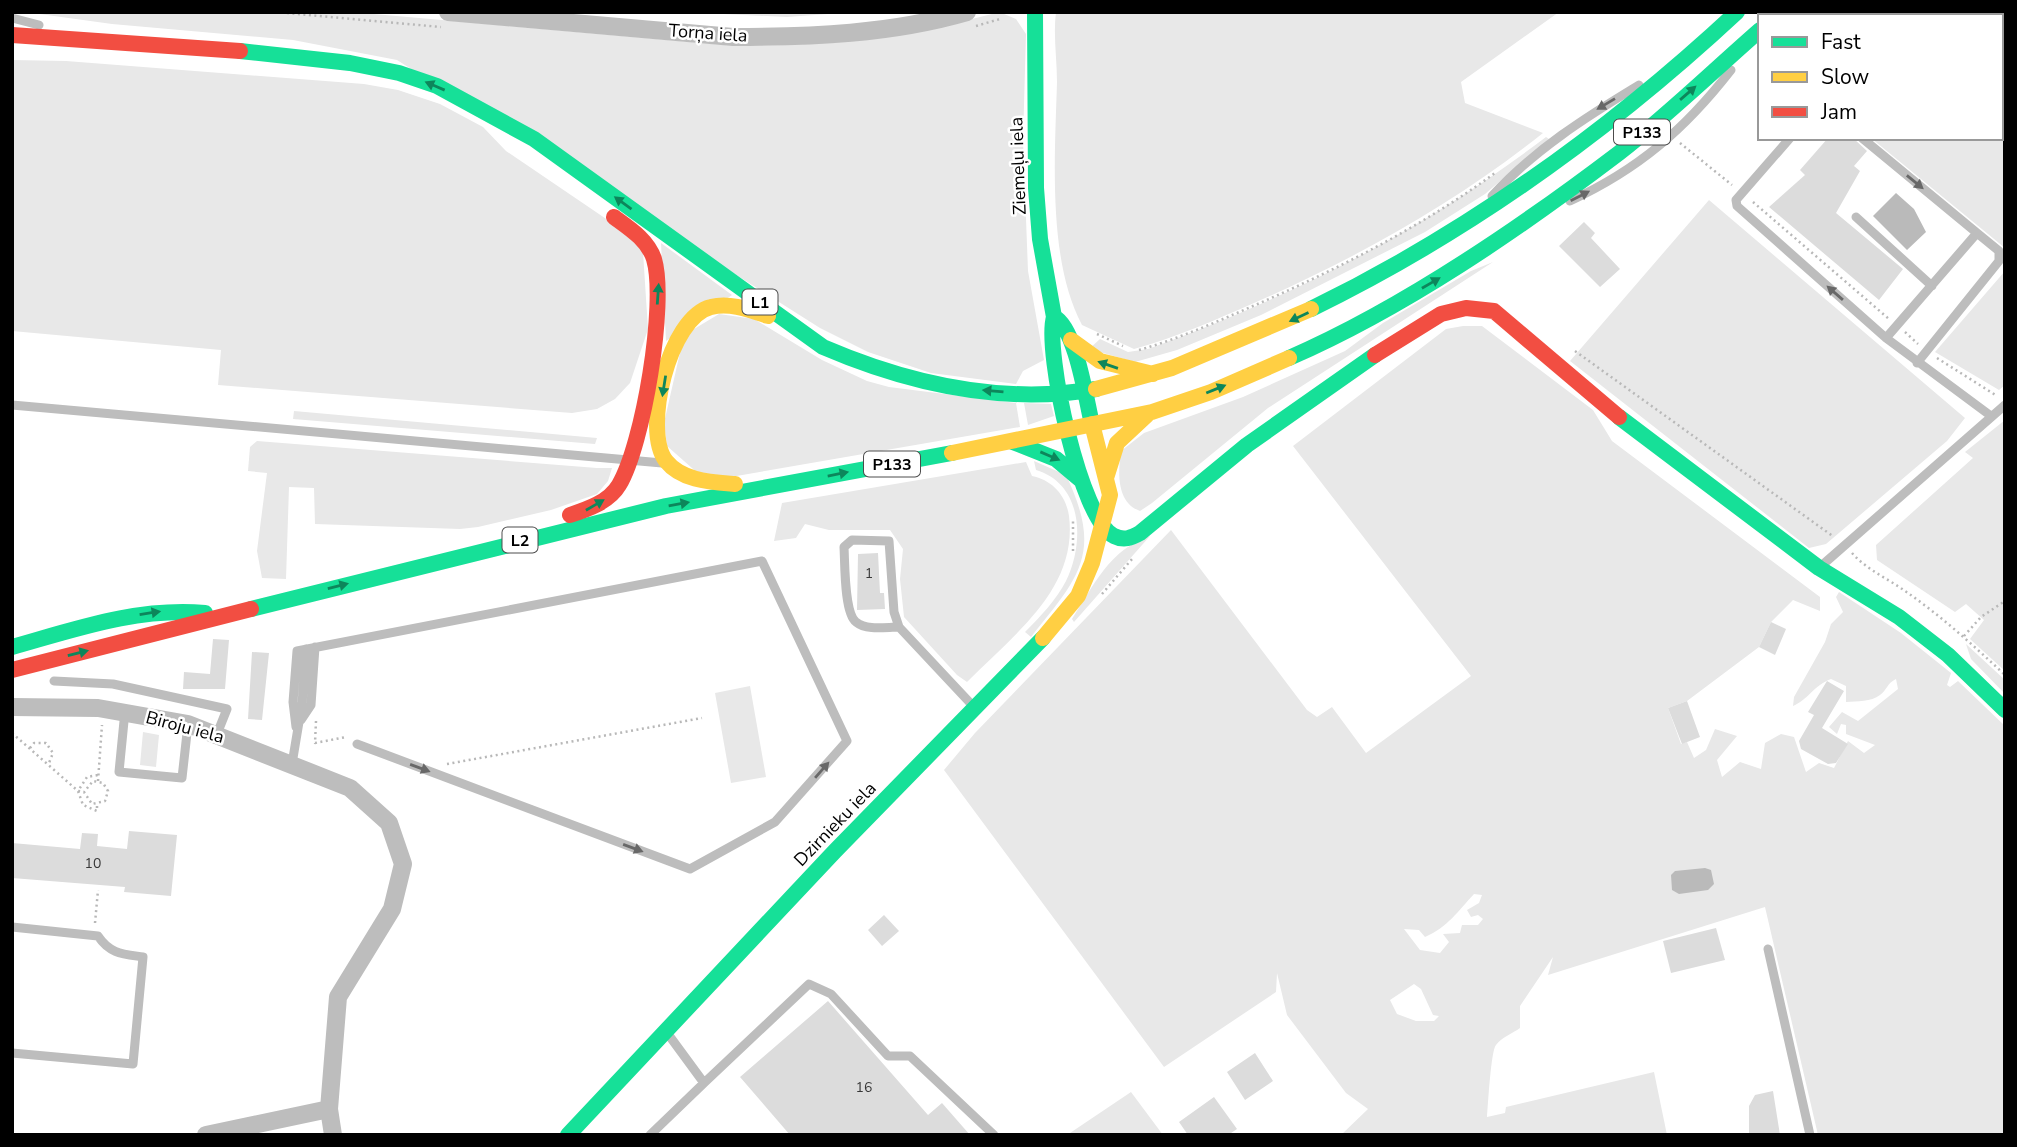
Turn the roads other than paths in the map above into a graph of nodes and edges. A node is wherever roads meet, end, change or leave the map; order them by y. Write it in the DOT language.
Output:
graph roads {
  1 [pos="448,12"];
  2 [pos="967,12"];
  3 [pos="1035,12"];
  4 [pos="1737,12"];
  5 [pos="12,18"];
  6 [pos="1758,34"];
  7 [pos="12,35"];
  8 [pos="1758,35"];
  9 [pos="218,49"];
  10 [pos="495,119"];
  11 [pos="1788,140"];
  12 [pos="1864,140"];
  13 [pos="542,166"];
  14 [pos="592,201"];
  15 [pos="1856,217"];
  16 [pos="1518,225"];
  17 [pos="1977,233"];
  18 [pos="1931,286"];
  19 [pos="1054,317"];
  20 [pos="799,329"];
  21 [pos="1886,338"];
  22 [pos="1071,340"];
  23 [pos="1917,363"];
  24 [pos="1153,374"];
  25 [pos="1084,392"];
  26 [pos="1061,393"];
  27 [pos="2005,404"];
  28 [pos="12,405"];
  29 [pos="1152,412"];
  30 [pos="1991,416"];
  31 [pos="1092,425"];
  32 [pos="1069,430"];
  33 [pos="655,436"];
  34 [pos="1013,442"];
  35 [pos="629,459"];
  36 [pos="668,464"];
  37 [pos="1106,478"];
  38 [pos="1081,480"];
  39 [pos="771,487"];
  40 [pos="1101,523"];
  41 [pos="417,566"];
  42 [pos="1819,568"];
  43 [pos="224,615"];
  44 [pos="899,627"];
  45 [pos="12,647"];
  46 [pos="306,649"];
  47 [pos="12,670"];
  48 [pos="54,681"];
  49 [pos="12,707"];
  50 [pos="975,707"];
  51 [pos="2005,710"];
  52 [pos="125,711"];
  53 [pos="188,724"];
  54 [pos="296,727"];
  55 [pos="217,734"];
  56 [pos="356,740"];
  57 [pos="292,764"];
  58 [pos="12,927"];
  59 [pos="1768,949"];
  60 [pos="667,1033"];
  61 [pos="12,1053"];
  62 [pos="704,1083"];
  63 [pos="329,1109"];
  64 [pos="206,1135"];
  65 [pos="333,1135"];
  66 [pos="568,1135"];
  67 [pos="650,1135"];
  68 [pos="994,1135"];
  69 [pos="1810,1135"];
  1 -- 2 [label="street, Torņa iela"];
  3 -- 19 [label="main road, Ziemeļu iela"];
  4 -- 24 [label="main road, P133, one-way"];
  5 -- 9 [label="lane"];
  16 -- 6 [label="main road, P133, one-way"];
  7 -- 9 [label="main road, L1"];
  16 -- 8 [label="lane, one-way"];
  10 -- 9 [label="main road, L1, one-way"];
  10 -- 13 [label="main road"];
  20 -- 10 [label="main road, L1, one-way"];
  21 -- 11 [label="lane, one-way"];
  12 -- 17 [label="lane, one-way"];
  35 -- 14 [label="main road, one-way"];
  15 -- 18 [label="lane"];
  29 -- 16 [label="main road, P133, one-way"];
  17 -- 18 [label="lane"];
  17 -- 23 [label="lane"];
  18 -- 21 [label="lane"];
  19 -- 22 [label="main road, Ziemeļu iela"];
  19 -- 26 [label="main road, Ziemeļu iela"];
  26 -- 20 [label="main road, L1, one-way"];
  20 -- 33 [label="main road, one-way"];
  21 -- 23 [label="lane"];
  24 -- 22 [label="main road, one-way"];
  22 -- 25 [label="main road, Ziemeļu iela"];
  23 -- 30 [label="lane"];
  24 -- 25 [label="main road, P133"];
  25 -- 26 [label="main road, L1"];
  25 -- 31 [label="main road, Dzirnieku iela"];
  26 -- 32 [label="main road, Ziemeļu iela"];
  27 -- 30 [label="lane"];
  28 -- 35 [label="lane, P133"];
  29 -- 31 [label="main road, P133"];
  29 -- 37 [label="main road"];
  30 -- 42 [label="lane"];
  31 -- 32 [label="main road, P133"];
  31 -- 37 [label="main road, Dzirnieku iela"];
  32 -- 34 [label="main road, P133"];
  32 -- 38 [label="main road"];
  33 -- 35 [label="lane"];
  33 -- 36 [label="main road"];
  34 -- 38 [label="main road, one-way"];
  39 -- 34 [label="main road, P133, one-way"];
  35 -- 36 [label="lane, P133"];
  41 -- 35 [label="main road, one-way"];
  36 -- 39 [label="main road, P133"];
  37 -- 40 [label="main road, Dzirnieku iela"];
  38 -- 40 [label="main road"];
  41 -- 39 [label="main road, L2, one-way"];
  40 -- 42 [label="main road"];
  40 -- 50 [label="main road, Dzirnieku iela"];
  43 -- 41 [label="main road, L2, one-way"];
  42 -- 51 [label="main road"];
  45 -- 43 [label="main road, one-way"];
  47 -- 43 [label="main road, L2, one-way"];
  44 -- 44 [label="lane"];
  44 -- 50 [label="lane"];
  46 -- 54 [label="lane"];
  46 -- 54 [label="lane"];
  56 -- 46 [label="lane, one-way"];
  48 -- 55 [label="lane"];
  49 -- 52 [label="street, Biroju iela"];
  50 -- 60 [label="main road, Dzirnieku iela"];
  52 -- 53 [label="street, Biroju iela"];
  52 -- 53 [label="lane"];
  53 -- 55 [label="street, Biroju iela"];
  54 -- 57 [label="lane"];
  55 -- 57 [label="street, Biroju iela"];
  57 -- 63 [label="street, Biroju iela"];
  58 -- 61 [label="lane"];
  59 -- 69 [label="lane"];
  60 -- 62 [label="lane"];
  60 -- 66 [label="main road, Dzirnieku iela"];
  62 -- 67 [label="lane"];
  62 -- 68 [label="lane"];
  63 -- 64 [label="street"];
  63 -- 65 [label="street"];
}
